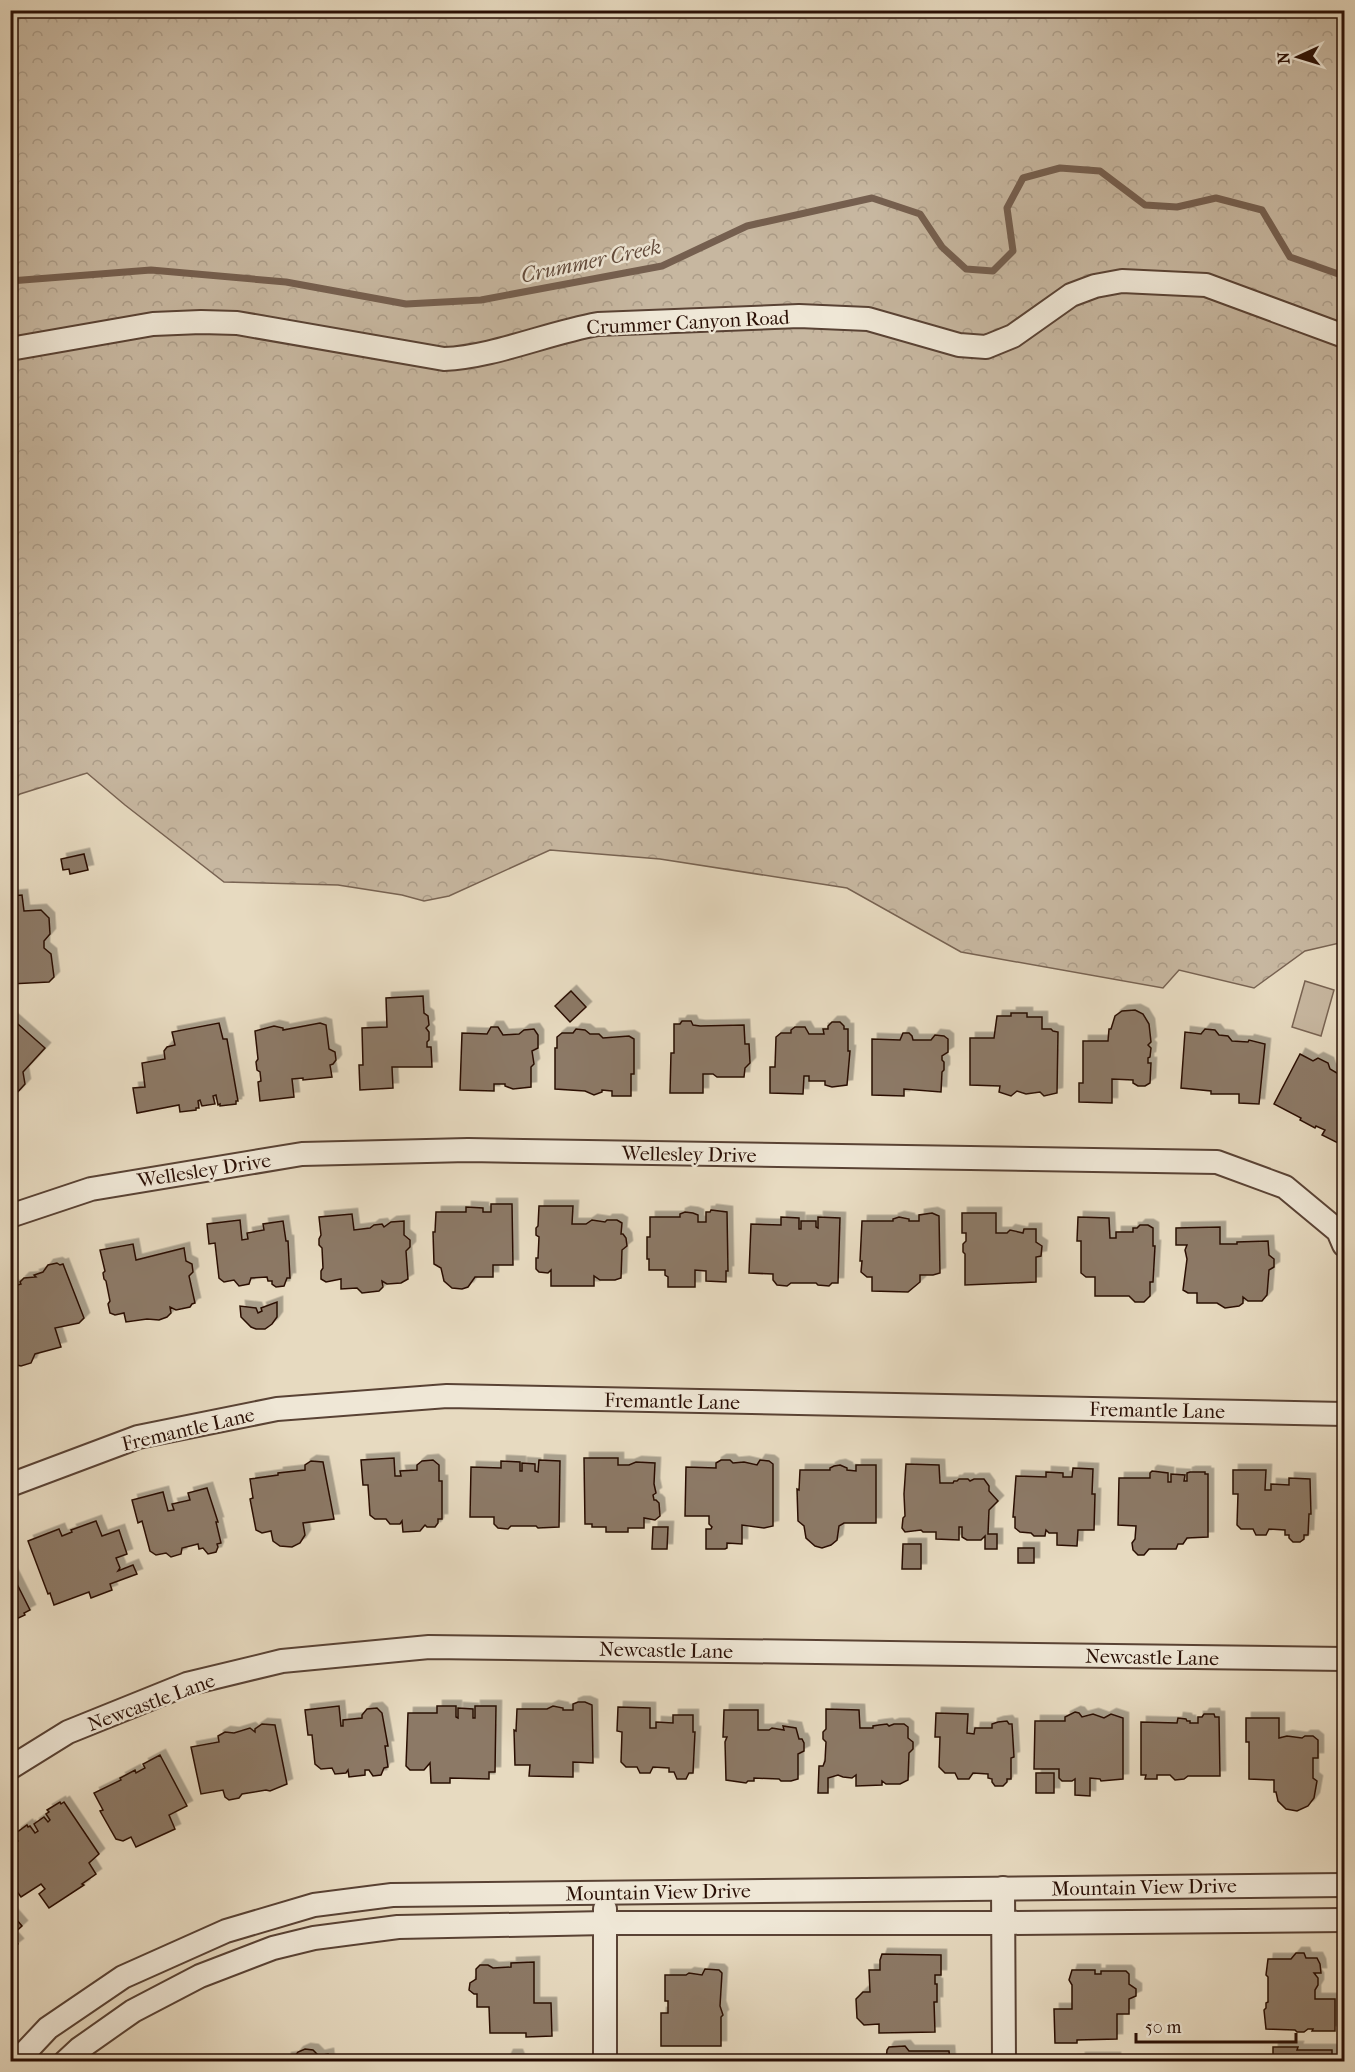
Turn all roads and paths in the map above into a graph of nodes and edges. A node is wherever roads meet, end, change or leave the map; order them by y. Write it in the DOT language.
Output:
graph roads {
  1 [pos="1344,336"];
  2 [pos="10,350"];
  3 [pos="10,1216"];
  4 [pos="1344,1245"];
  5 [pos="1344,1413"];
  6 [pos="10,1485"];
  7 [pos="1344,1659"];
  8 [pos="10,1768"];
  9 [pos="1344,1885"];
  10 [pos="1003,1888"];
  11 [pos="605,1892"];
  12 [pos="1344,1920"];
  13 [pos="606,1923"];
  14 [pos="1003,1923"];
  15 [pos="16,2061"];
  16 [pos="65,2061"];
  17 [pos="605,2061"];
  18 [pos="1004,2061"];
  1 -- 2 [label="street, Crummer Canyon Road"];
  3 -- 4 [label="street, Wellesley Drive"];
  5 -- 6 [label="street, Fremantle Lane"];
  7 -- 8 [label="street, Newcastle Lane"];
  9 -- 10 [label="street, Mountain View Drive"];
  10 -- 11 [label="street, Mountain View Drive"];
  10 -- 14 [label="street"];
  11 -- 13 [label="street"];
  11 -- 15 [label="street, Mountain View Drive"];
  12 -- 14 [label="street, Mountain View Drive"];
  13 -- 14 [label="street, Mountain View Drive"];
  13 -- 16 [label="street, Mountain View Drive"];
  13 -- 17 [label="street"];
  14 -- 18 [label="street"];
}
